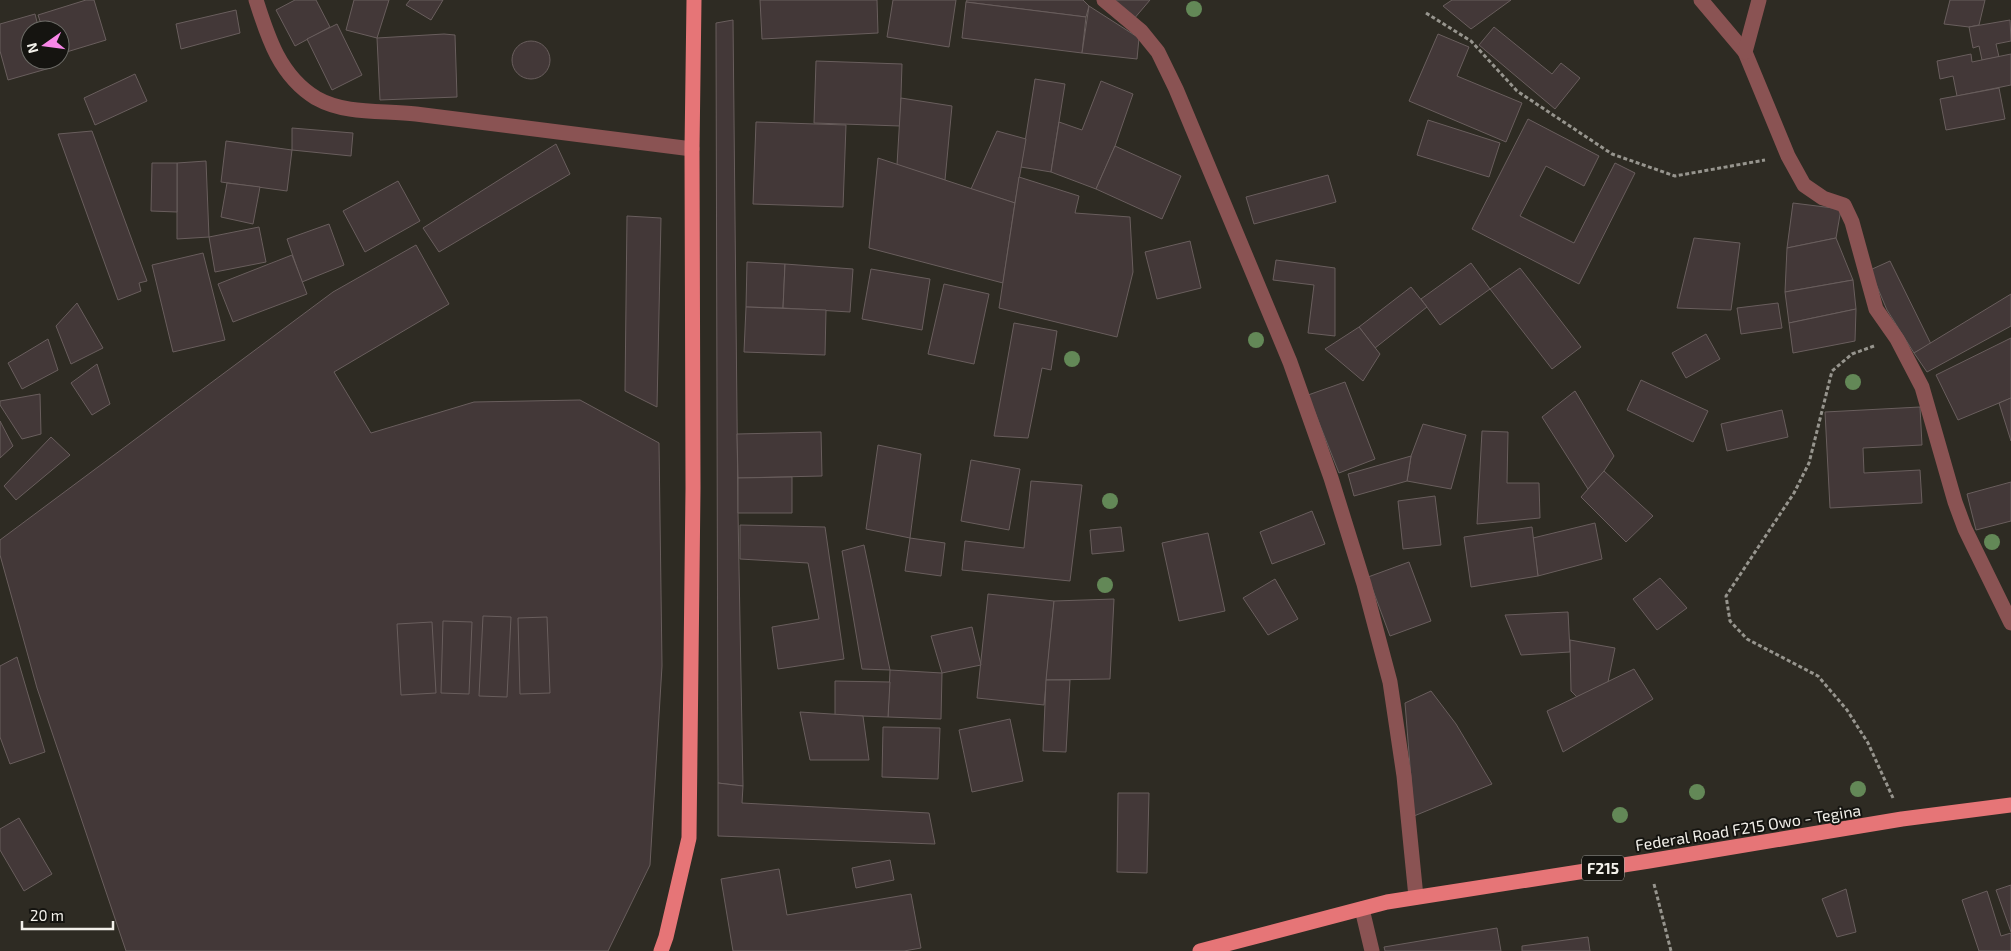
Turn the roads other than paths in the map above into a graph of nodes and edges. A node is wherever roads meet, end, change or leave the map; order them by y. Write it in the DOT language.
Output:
graph roads {
  1 [pos="256,0"];
  2 [pos="694,0"];
  3 [pos="1104,0"];
  4 [pos="1701,0"];
  5 [pos="1759,0"];
  6 [pos="1745,52"];
  7 [pos="692,148"];
  8 [pos="2011,623"];
  9 [pos="2011,805"];
  10 [pos="1416,897"];
  11 [pos="1362,909"];
  12 [pos="661,951"];
  13 [pos="1200,951"];
  14 [pos="1372,951"];
  1 -- 7 [label="street"];
  2 -- 7 [label="main road"];
  3 -- 10 [label="street"];
  4 -- 6 [label="street"];
  5 -- 6 [label="street"];
  6 -- 8 [label="street"];
  7 -- 12 [label="main road"];
  9 -- 10 [label="main road, Federal Road F215 Owo - Tegina / F215"];
  10 -- 11 [label="main road, Federal Road F215 Owo - Tegina / F215"];
  11 -- 13 [label="main road, Federal Road F215 Owo - Tegina / F215"];
  11 -- 14 [label="street"];
}
